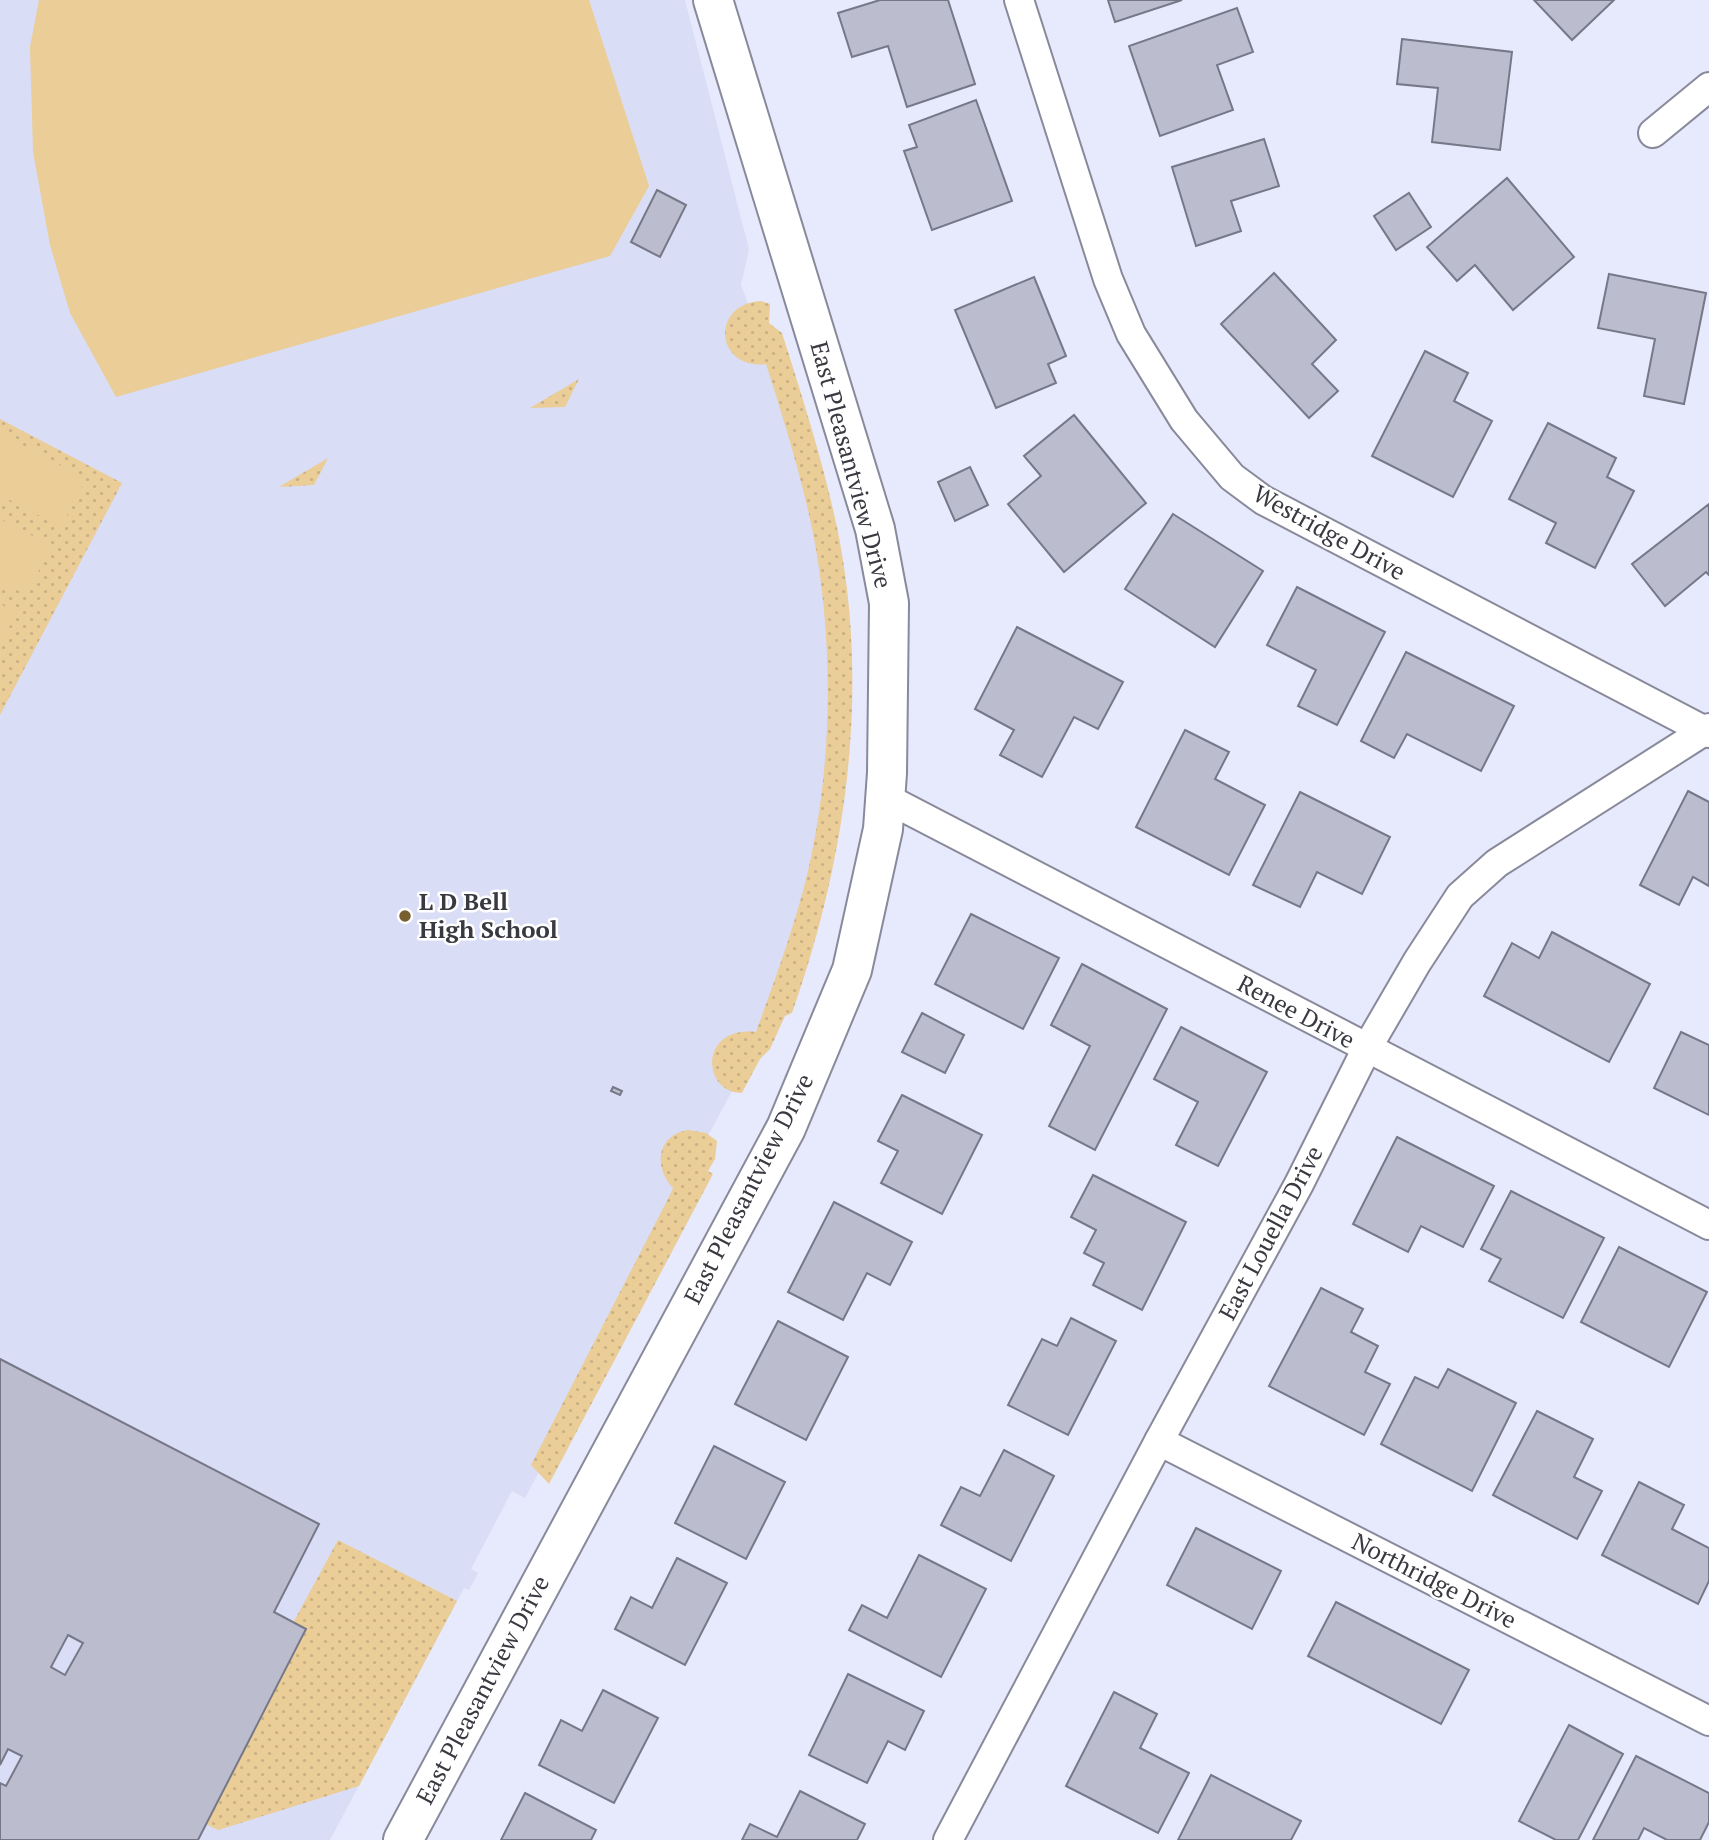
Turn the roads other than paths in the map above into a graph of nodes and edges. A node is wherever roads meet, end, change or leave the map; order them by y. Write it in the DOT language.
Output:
graph roads {
  1 [pos="713,0"];
  2 [pos="1019,0"];
  3 [pos="1709,87"];
  4 [pos="1653,133"];
  5 [pos="1708,731"];
  6 [pos="884,797"];
  7 [pos="1367,1048"];
  8 [pos="1709,1225"];
  9 [pos="1159,1441"];
  10 [pos="1709,1721"];
  11 [pos="403,1840"];
  12 [pos="948,1840"];
  1 -- 6 [label="street, East Pleasantview Drive"];
  2 -- 5 [label="street, Westridge Drive"];
  3 -- 4 [label="street"];
  5 -- 7 [label="street, East Louella Drive"];
  6 -- 7 [label="street, Renee Drive"];
  6 -- 11 [label="street, East Pleasantview Drive"];
  7 -- 8 [label="street, Renee Drive"];
  7 -- 9 [label="street, East Louella Drive"];
  9 -- 10 [label="street, Northridge Drive"];
  9 -- 12 [label="street, East Louella Drive"];
}
